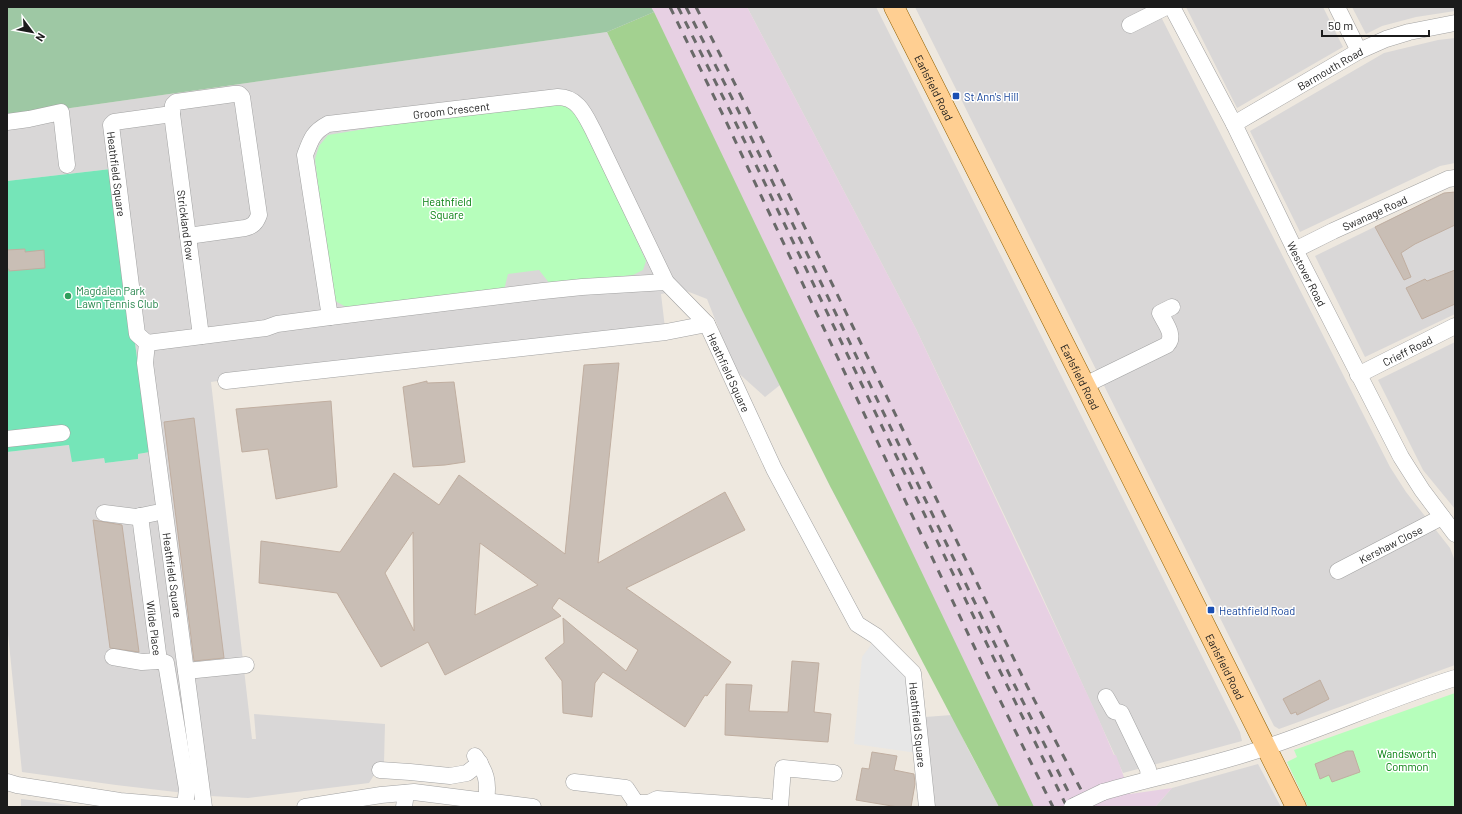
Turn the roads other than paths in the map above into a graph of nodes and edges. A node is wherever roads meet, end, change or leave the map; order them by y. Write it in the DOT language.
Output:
graph roads {
  1 [pos="894,7"];
  2 [pos="1166,7"];
  3 [pos="1172,7"];
  4 [pos="1338,7"];
  5 [pos="1455,23"];
  6 [pos="1130,25"];
  7 [pos="1359,51"];
  8 [pos="172,114"];
  9 [pos="7,122"];
  10 [pos="1234,124"];
  11 [pos="67,165"];
  12 [pos="1455,178"];
  13 [pos="188,236"];
  14 [pos="1295,250"];
  15 [pos="666,282"];
  16 [pos="1172,307"];
  17 [pos="330,317"];
  18 [pos="707,324"];
  19 [pos="1455,326"];
  20 [pos="201,336"];
  21 [pos="146,343"];
  22 [pos="1358,375"];
  23 [pos="226,381"];
  24 [pos="1086,385"];
  25 [pos="62,433"];
  26 [pos="7,439"];
  27 [pos="104,513"];
  28 [pos="1442,517"];
  29 [pos="1455,534"];
  30 [pos="1338,571"];
  31 [pos="113,657"];
  32 [pos="159,661"];
  33 [pos="246,665"];
  34 [pos="186,671"];
  35 [pos="1455,678"];
  36 [pos="1106,697"];
  37 [pos="1266,747"];
  38 [pos="380,770"];
  39 [pos="834,773"];
  40 [pos="1149,779"];
  41 [pos="7,782"];
  42 [pos="574,782"];
  43 [pos="405,800"];
  44 [pos="486,801"];
  45 [pos="120,804"];
  46 [pos="636,805"];
  47 [pos="188,807"];
  48 [pos="204,807"];
  49 [pos="305,807"];
  50 [pos="533,807"];
  51 [pos="769,807"];
  52 [pos="780,807"];
  53 [pos="927,807"];
  54 [pos="1072,807"];
  55 [pos="1296,807"];
  1 -- 24 [label="main road, Earlsfield Road"];
  2 -- 6 [label="street"];
  3 -- 10 [label="street, Westover Road"];
  4 -- 7 [label="street"];
  5 -- 7 [label="street, Barmouth Road"];
  7 -- 10 [label="street, Barmouth Road"];
  8 -- 13 [label="street, Strickland Row"];
  8 -- 13 [label="street"];
  8 -- 21 [label="street, Heathfield Square"];
  9 -- 11 [label="street"];
  10 -- 14 [label="street, Westover Road"];
  12 -- 14 [label="street, Swanage Road"];
  13 -- 20 [label="street, Strickland Row"];
  14 -- 22 [label="street, Westover Road"];
  15 -- 17 [label="street"];
  15 -- 17 [label="street, Groom Crescent"];
  15 -- 18 [label="street, Heathfield Square"];
  16 -- 24 [label="street"];
  17 -- 20 [label="street"];
  18 -- 23 [label="street"];
  18 -- 53 [label="street, Heathfield Square"];
  19 -- 22 [label="street, Crieff Road"];
  20 -- 21 [label="street"];
  21 -- 34 [label="street, Heathfield Square"];
  22 -- 28 [label="street, Westover Road"];
  24 -- 37 [label="main road, Earlsfield Road"];
  25 -- 26 [label="street"];
  27 -- 32 [label="street, Wilde Place"];
  28 -- 29 [label="street, Westover Road"];
  28 -- 30 [label="street, Kershaw Close"];
  31 -- 32 [label="street"];
  32 -- 47 [label="street, Wilde Place"];
  33 -- 34 [label="street"];
  34 -- 48 [label="street, Heathfield Square"];
  35 -- 37 [label="street"];
  36 -- 40 [label="street"];
  37 -- 40 [label="street"];
  37 -- 55 [label="main road, Earlsfield Road"];
  38 -- 44 [label="street"];
  39 -- 52 [label="street"];
  40 -- 54 [label="street, bridge"];
  41 -- 45 [label="street"];
  42 -- 46 [label="street"];
  43 -- 44 [label="street"];
  43 -- 49 [label="street"];
  44 -- 50 [label="street"];
  45 -- 47 [label="street"];
  46 -- 51 [label="street"];
}
